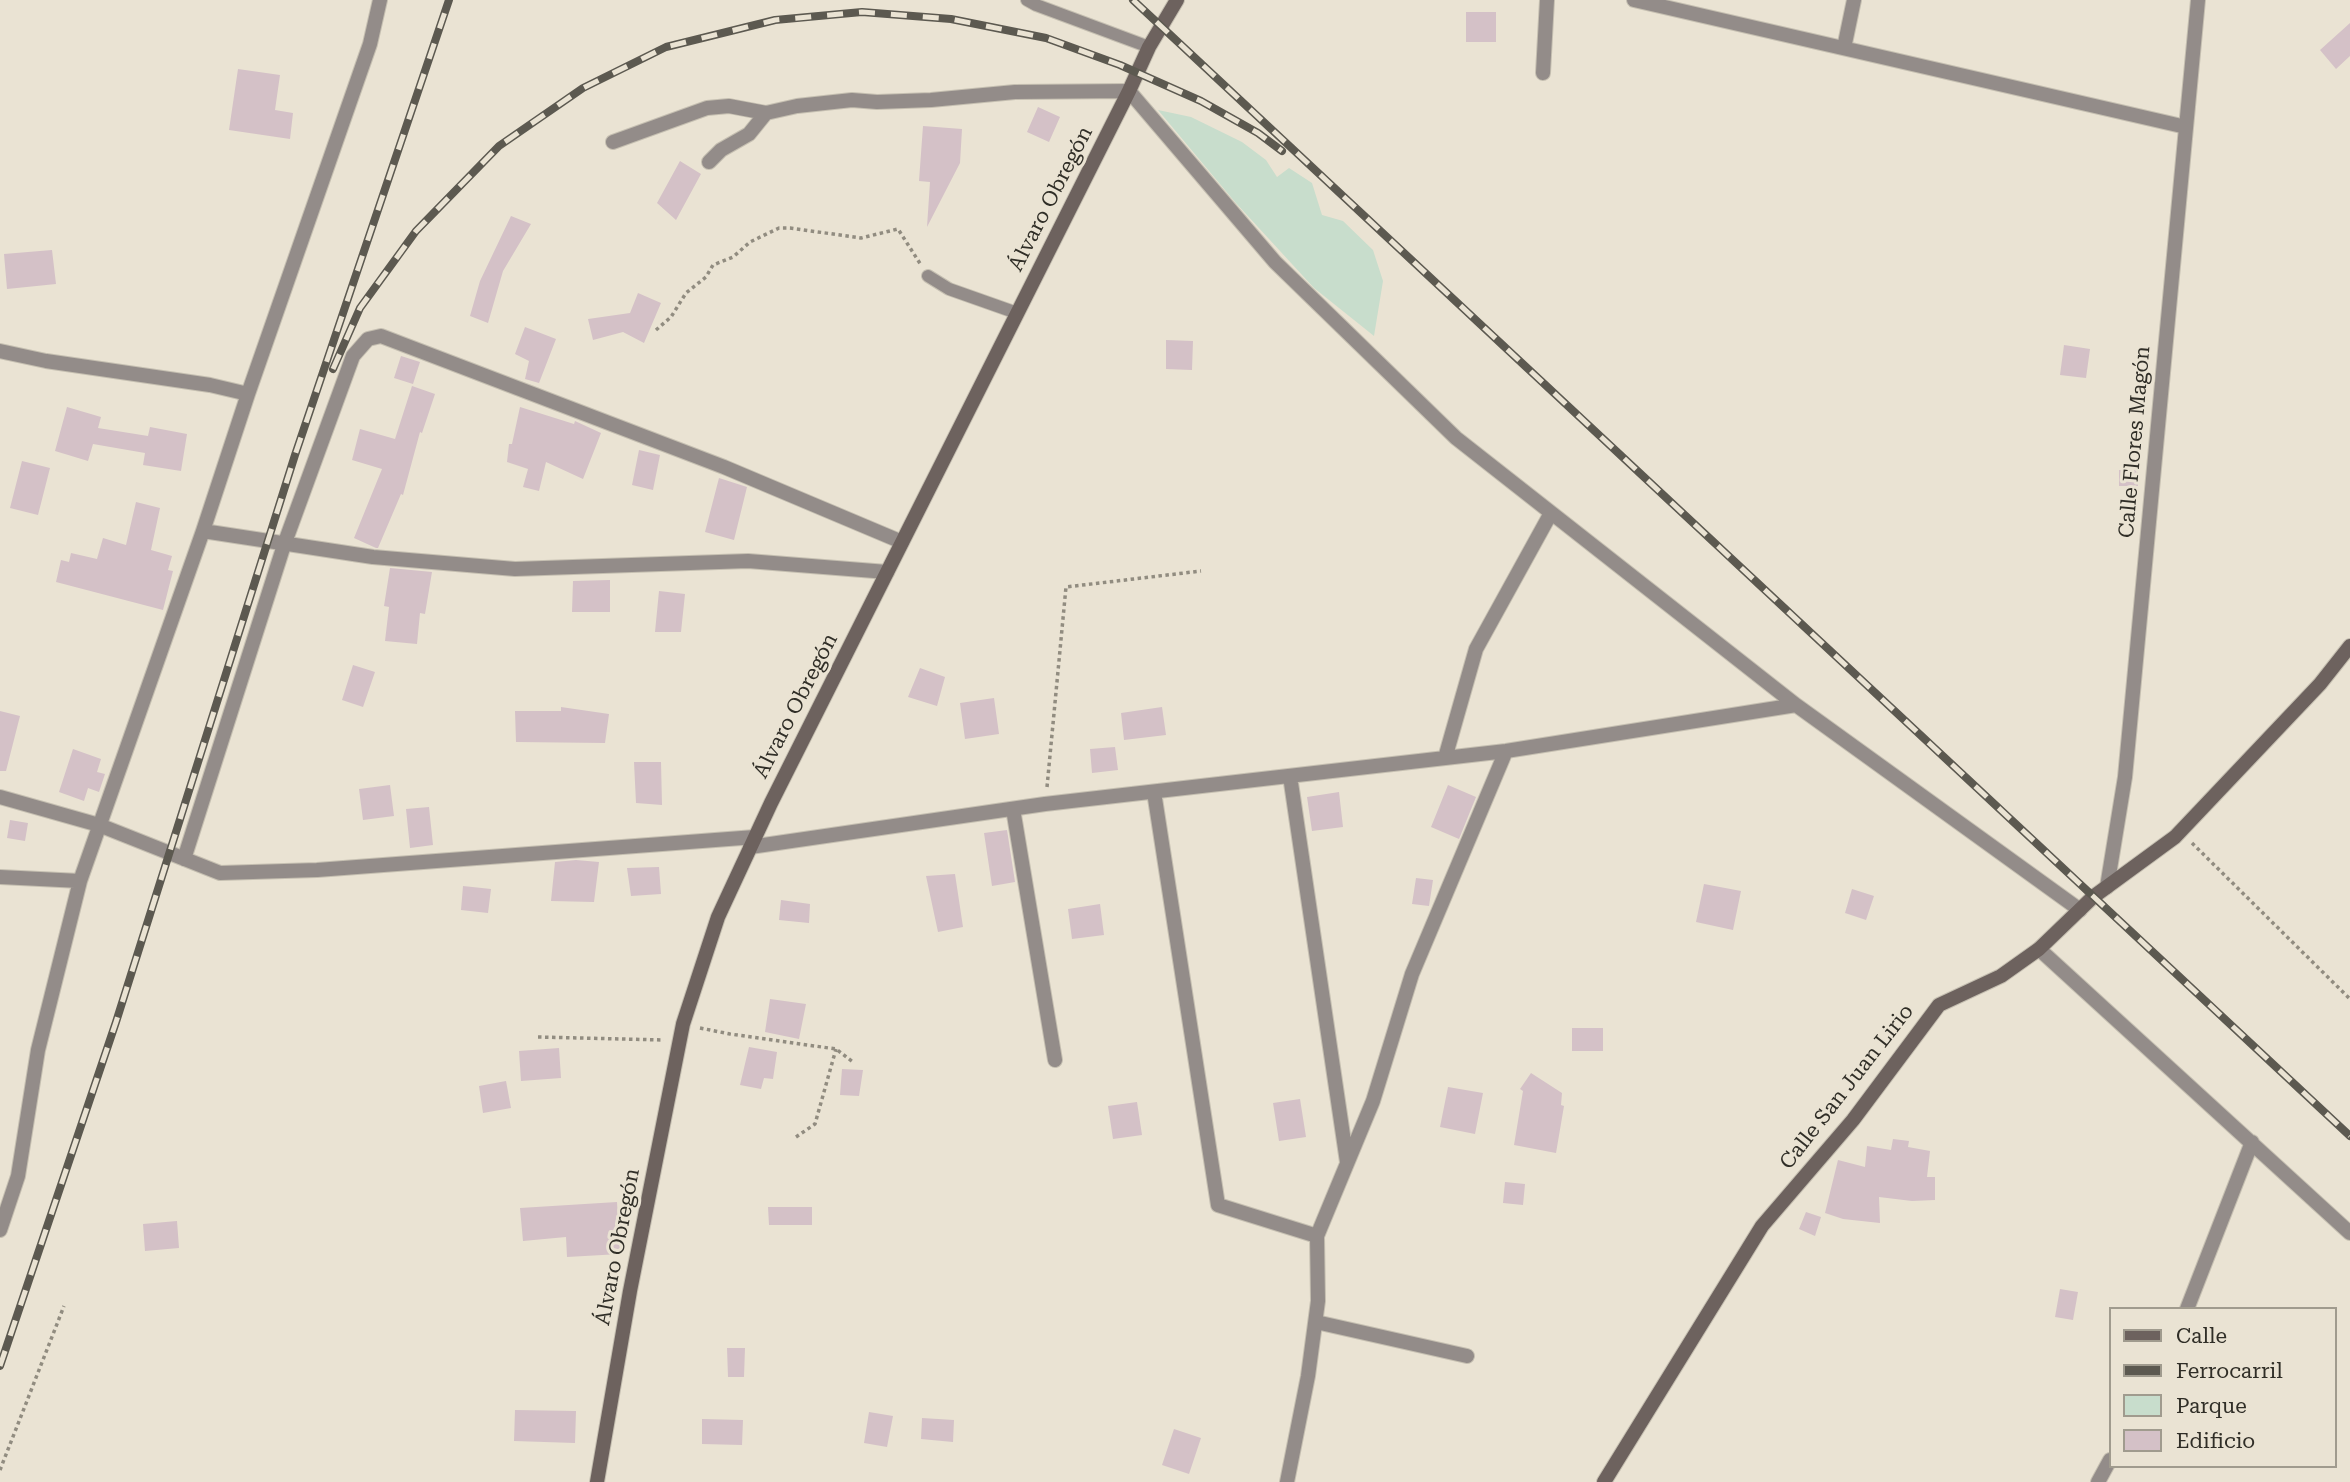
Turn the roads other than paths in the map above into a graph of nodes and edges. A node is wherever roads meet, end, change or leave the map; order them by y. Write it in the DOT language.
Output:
graph roads {
  1 [pos="380,0"];
  2 [pos="1027,0"];
  3 [pos="1177,0"];
  4 [pos="1547,0"];
  5 [pos="1634,0"];
  6 [pos="1854,0"];
  7 [pos="2198,0"];
  8 [pos="1149,47"];
  9 [pos="1844,48"];
  10 [pos="1543,73"];
  11 [pos="1129,91"];
  12 [pos="766,113"];
  13 [pos="2186,127"];
  14 [pos="613,142"];
  15 [pos="709,162"];
  16 [pos="928,276"];
  17 [pos="1017,313"];
  18 [pos="0,351"];
  19 [pos="248,394"];
  20 [pos="1551,513"];
  21 [pos="203,531"];
  22 [pos="902,542"];
  23 [pos="284,545"];
  24 [pos="887,572"];
  25 [pos="2350,646"];
  26 [pos="1796,705"];
  27 [pos="1506,751"];
  28 [pos="1445,758"];
  29 [pos="1290,776"];
  30 [pos="1154,792"];
  31 [pos="0,797"];
  32 [pos="1013,809"];
  33 [pos="99,825"];
  34 [pos="752,842"];
  35 [pos="184,859"];
  36 [pos="0,877"];
  37 [pos="80,881"];
  38 [pos="2107,887"];
  39 [pos="2080,910"];
  40 [pos="2039,949"];
  41 [pos="1055,1060"];
  42 [pos="2252,1142"];
  43 [pos="1347,1163"];
  44 [pos="0,1230"];
  45 [pos="2350,1233"];
  46 [pos="1317,1236"];
  47 [pos="2188,1307"];
  48 [pos="1316,1322"];
  49 [pos="1467,1356"];
  50 [pos="2108,1464"];
  51 [pos="597,1482"];
  52 [pos="1287,1482"];
  53 [pos="1604,1482"];
  54 [pos="2098,1482"];
  1 -- 19 [label="street"];
  2 -- 8 [label="lane"];
  3 -- 8 [label="street, Álvaro Obregón"];
  4 -- 10 [label="street"];
  5 -- 9 [label="street"];
  6 -- 9 [label="street"];
  7 -- 13 [label="street, Calle Flores Magón"];
  8 -- 11 [label="street, Álvaro Obregón"];
  9 -- 13 [label="street"];
  11 -- 12 [label="street"];
  11 -- 17 [label="street, Álvaro Obregón"];
  11 -- 20 [label="street"];
  12 -- 14 [label="street"];
  12 -- 15 [label="street"];
  13 -- 38 [label="street, Calle Flores Magón"];
  16 -- 17 [label="lane"];
  17 -- 22 [label="street, Álvaro Obregón"];
  18 -- 19 [label="street"];
  19 -- 21 [label="street"];
  20 -- 26 [label="street"];
  20 -- 28 [label="street"];
  21 -- 23 [label="street"];
  21 -- 33 [label="street"];
  22 -- 23 [label="street"];
  22 -- 24 [label="street, Álvaro Obregón"];
  23 -- 24 [label="street"];
  23 -- 35 [label="street"];
  24 -- 34 [label="street, Álvaro Obregón"];
  25 -- 38 [label="street, Calle San Juan Lirio"];
  26 -- 27 [label="street"];
  26 -- 39 [label="street"];
  27 -- 28 [label="street"];
  27 -- 43 [label="street"];
  28 -- 29 [label="street"];
  29 -- 30 [label="street"];
  29 -- 43 [label="street"];
  30 -- 32 [label="street"];
  30 -- 46 [label="street"];
  31 -- 33 [label="street"];
  32 -- 34 [label="street"];
  32 -- 41 [label="street"];
  33 -- 35 [label="street"];
  33 -- 37 [label="street"];
  34 -- 35 [label="street"];
  34 -- 51 [label="street, Álvaro Obregón"];
  36 -- 37 [label="street"];
  37 -- 44 [label="street"];
  38 -- 39 [label="street, Calle San Juan Lirio"];
  39 -- 40 [label="street, Calle San Juan Lirio"];
  40 -- 42 [label="street"];
  40 -- 53 [label="street, Calle San Juan Lirio"];
  42 -- 45 [label="street"];
  42 -- 47 [label="street"];
  43 -- 46 [label="street"];
  46 -- 48 [label="street"];
  48 -- 49 [label="street"];
  48 -- 52 [label="street"];
  50 -- 54 [label="street"];
}
